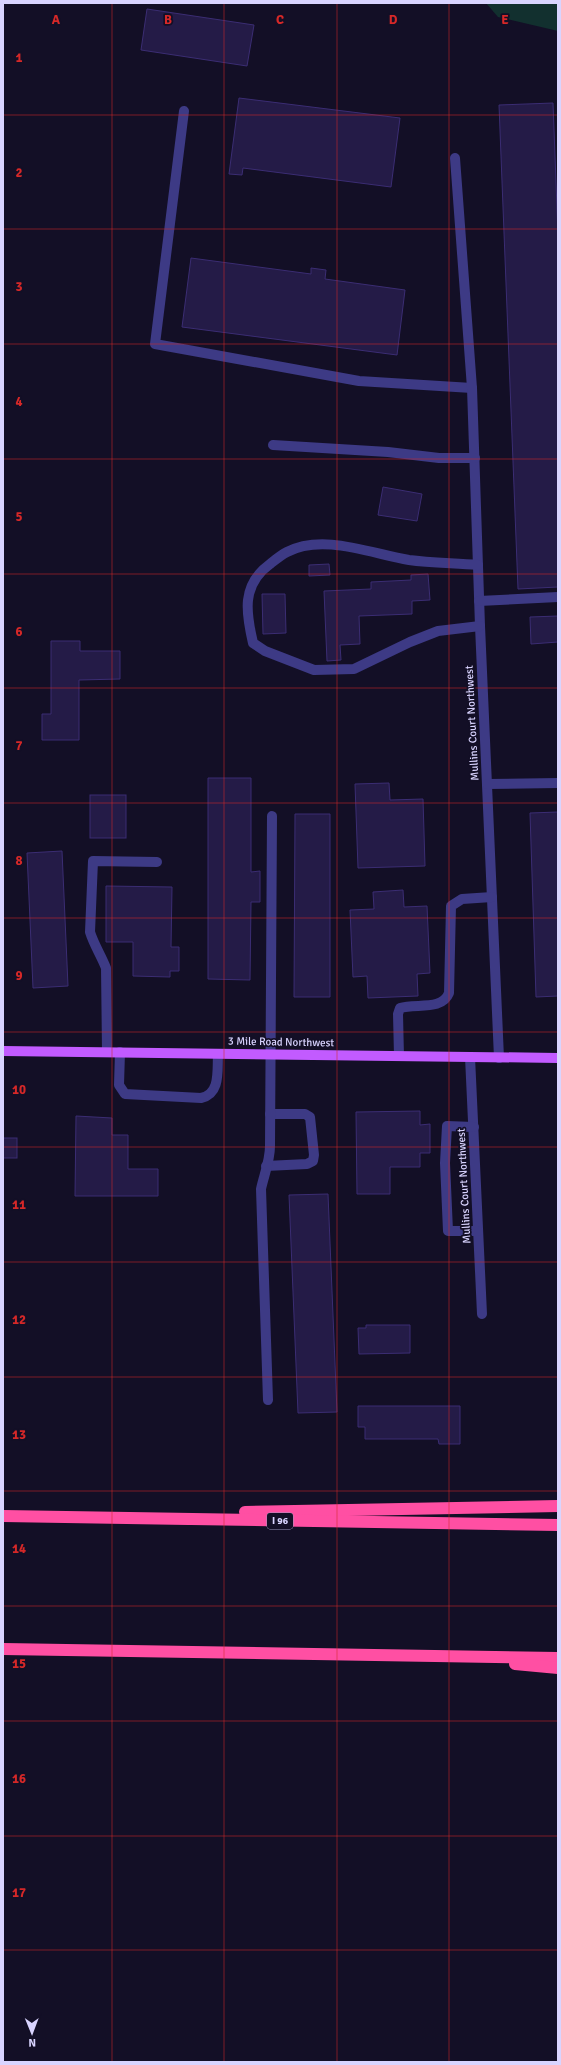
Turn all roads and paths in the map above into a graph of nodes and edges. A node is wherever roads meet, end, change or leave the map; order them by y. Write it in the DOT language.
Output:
graph roads {
  1 [pos="184,111"];
  2 [pos="455,158"];
  3 [pos="472,388"];
  4 [pos="273,445"];
  5 [pos="475,458"];
  6 [pos="478,565"];
  7 [pos="558,597"];
  8 [pos="479,601"];
  9 [pos="480,626"];
  10 [pos="558,783"];
  11 [pos="487,784"];
  12 [pos="272,816"];
  13 [pos="157,862"];
  14 [pos="492,897"];
  15 [pos="3,1051"];
  16 [pos="107,1052"];
  17 [pos="120,1052"];
  18 [pos="218,1054"];
  19 [pos="269,1054"];
  20 [pos="399,1056"];
  21 [pos="470,1057"];
  22 [pos="499,1058"];
  23 [pos="558,1058"];
  24 [pos="270,1114"];
  25 [pos="474,1126"];
  26 [pos="266,1166"];
  27 [pos="478,1231"];
  28 [pos="482,1314"];
  29 [pos="268,1400"];
  30 [pos="558,1506"];
  31 [pos="3,1516"];
  32 [pos="40,1517"];
  33 [pos="558,1525"];
  34 [pos="3,1649"];
  35 [pos="386,1655"];
  36 [pos="558,1658"];
  37 [pos="558,1668"];
  1 -- 3 [label="street"];
  2 -- 3 [label="street, Mullins Court Northwest"];
  3 -- 5 [label="street, Mullins Court Northwest"];
  4 -- 5 [label="street"];
  5 -- 6 [label="street, Mullins Court Northwest"];
  6 -- 8 [label="street, Mullins Court Northwest"];
  6 -- 9 [label="street"];
  7 -- 8 [label="street"];
  8 -- 9 [label="street, Mullins Court Northwest"];
  9 -- 11 [label="street, Mullins Court Northwest"];
  10 -- 11 [label="street"];
  11 -- 14 [label="street, Mullins Court Northwest"];
  12 -- 19 [label="street"];
  13 -- 16 [label="street"];
  14 -- 20 [label="street"];
  14 -- 22 [label="street, Mullins Court Northwest"];
  15 -- 16 [label="main road, 3 Mile Road Northwest"];
  16 -- 17 [label="main road, 3 Mile Road Northwest"];
  17 -- 18 [label="main road, 3 Mile Road Northwest"];
  17 -- 18 [label="street"];
  18 -- 19 [label="main road, 3 Mile Road Northwest"];
  19 -- 20 [label="main road, 3 Mile Road Northwest"];
  19 -- 24 [label="street"];
  20 -- 21 [label="main road, 3 Mile Road Northwest"];
  21 -- 22 [label="main road, 3 Mile Road Northwest"];
  21 -- 25 [label="street, Mullins Court Northwest"];
  22 -- 23 [label="main road, 3 Mile Road Northwest"];
  24 -- 26 [label="street"];
  24 -- 26 [label="street"];
  25 -- 27 [label="street, Mullins Court Northwest"];
  25 -- 27 [label="street"];
  26 -- 29 [label="street"];
  27 -- 28 [label="street, Mullins Court Northwest"];
  30 -- 32 [label="highway"];
  31 -- 32 [label="highway, I 96"];
  32 -- 33 [label="highway, I 96"];
  34 -- 35 [label="highway"];
  35 -- 36 [label="highway"];
  35 -- 37 [label="highway"];
}
